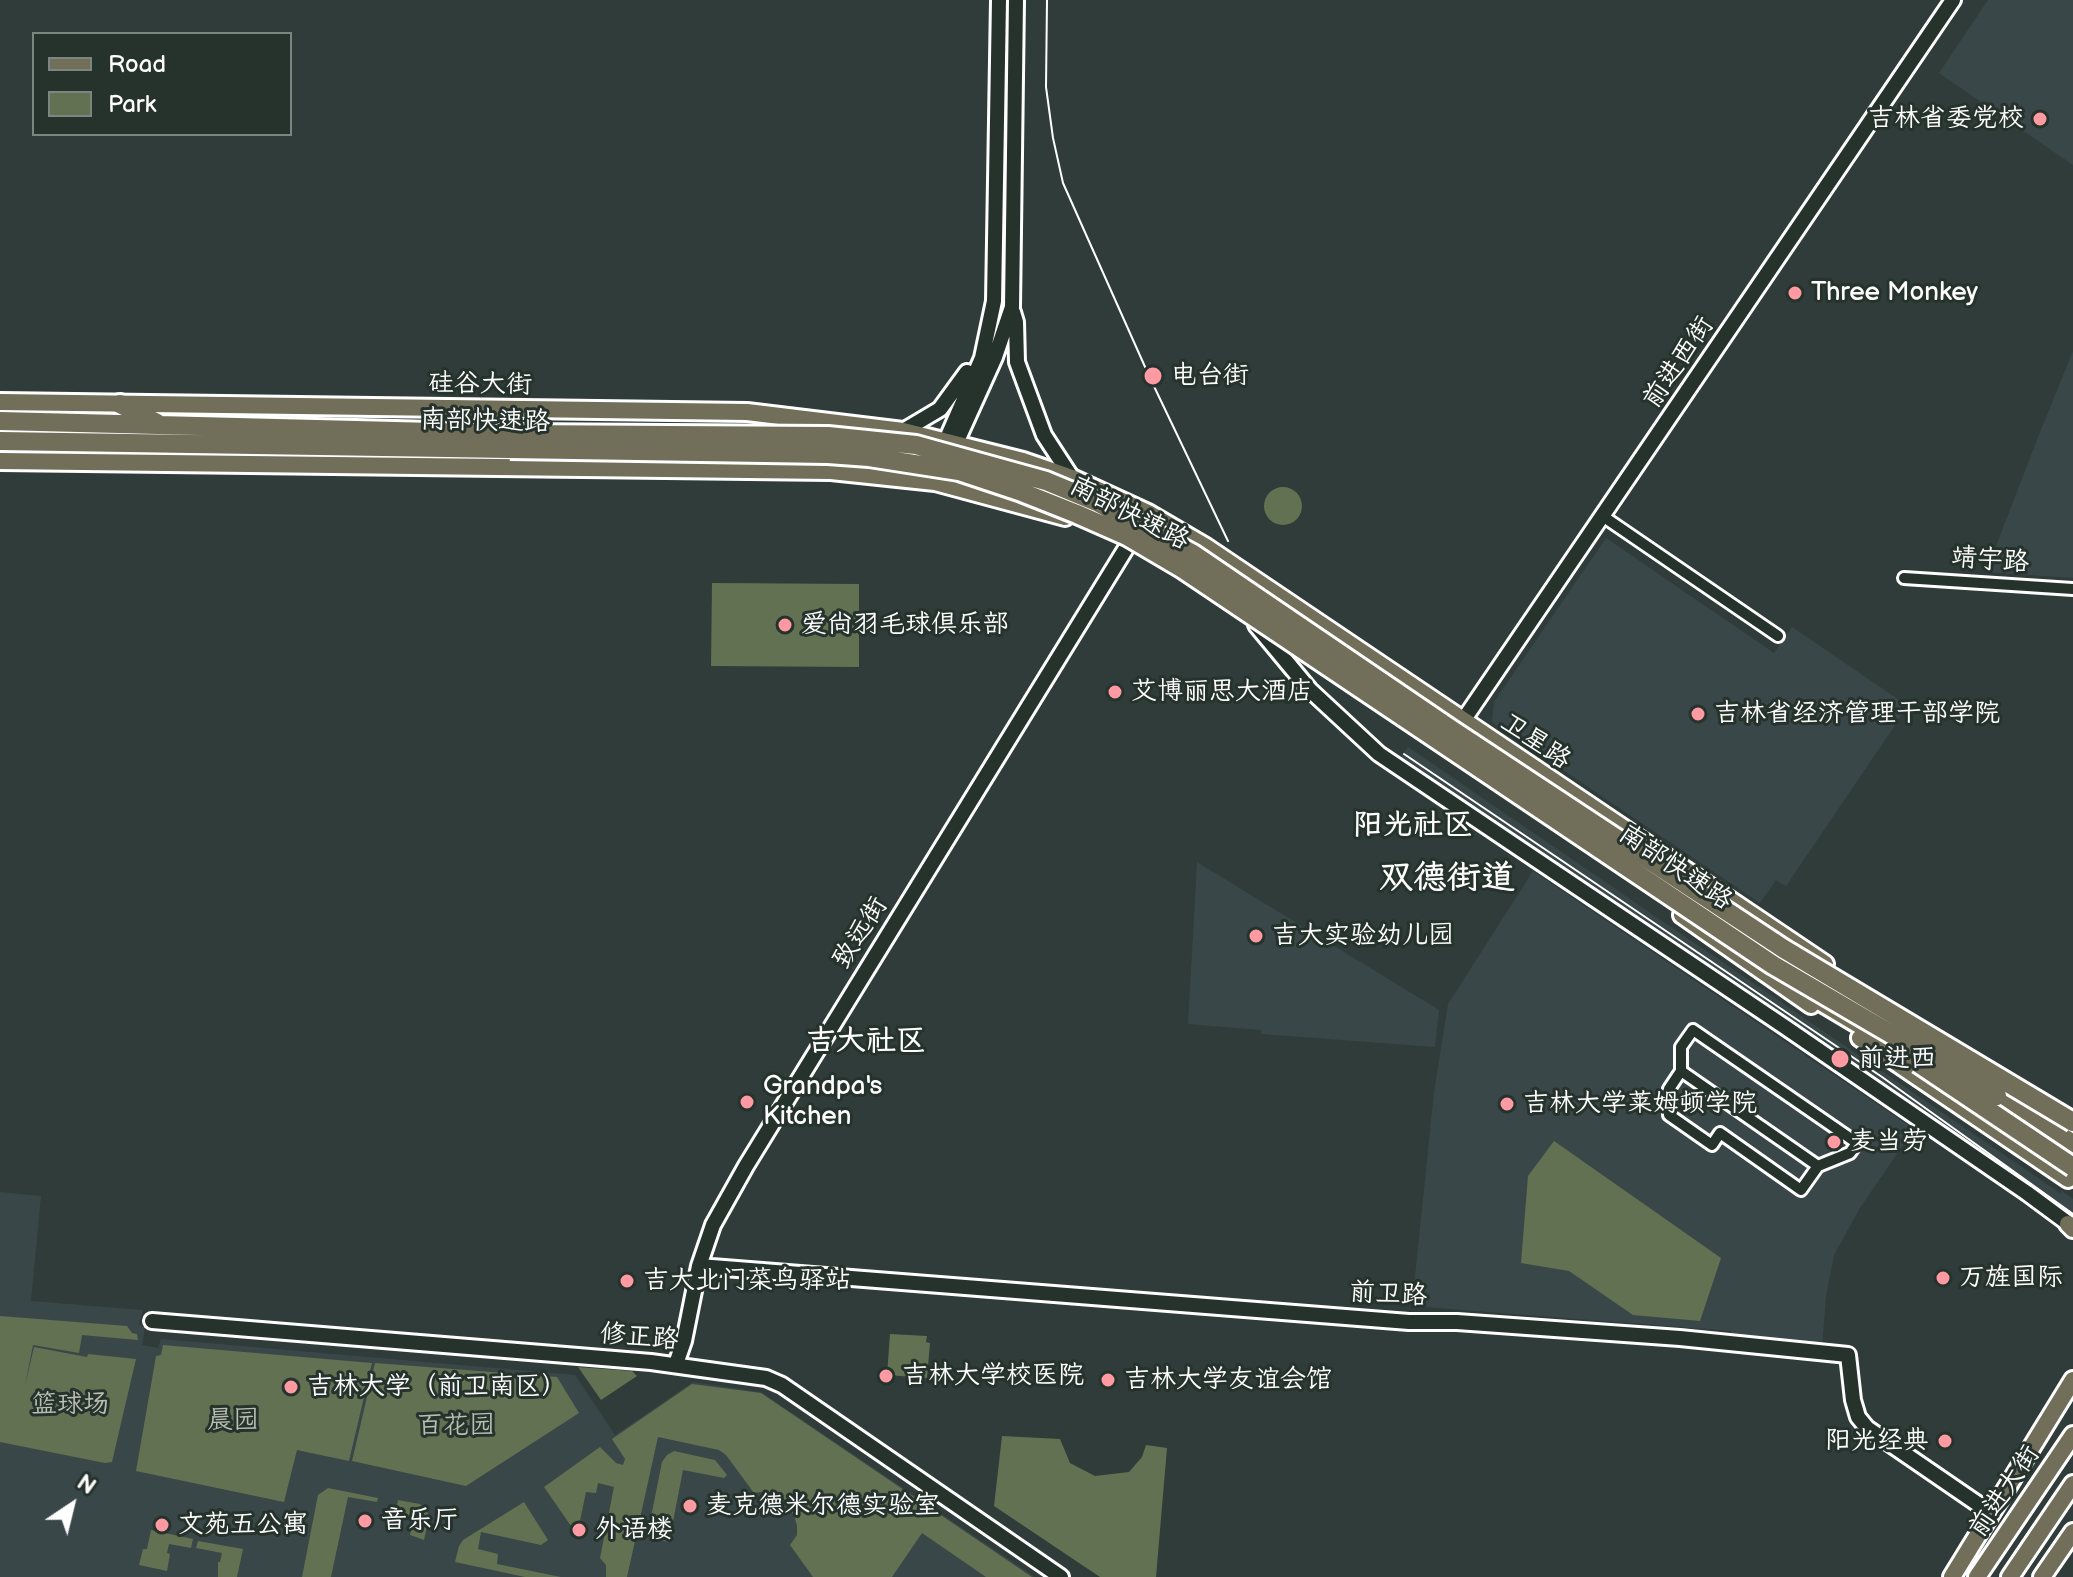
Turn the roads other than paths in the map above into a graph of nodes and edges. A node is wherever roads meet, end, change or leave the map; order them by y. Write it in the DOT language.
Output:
graph roads {
  1 [pos="999,0"];
  2 [pos="1016,0"];
  3 [pos="1953,0"];
  4 [pos="1012,307"];
  5 [pos="990,329"];
  6 [pos="0,402"];
  7 [pos="120,404"];
  8 [pos="0,421"];
  9 [pos="163,426"];
  10 [pos="903,431"];
  11 [pos="0,441"];
  12 [pos="511,441"];
  13 [pos="950,443"];
  14 [pos="0,461"];
  15 [pos="1072,478"];
  16 [pos="935,482"];
  17 [pos="1604,517"];
  18 [pos="1128,545"];
  19 [pos="1904,578"];
  20 [pos="2073,589"];
  21 [pos="1256,625"];
  22 [pos="1778,636"];
  23 [pos="1462,722"];
  24 [pos="1442,752"];
  25 [pos="1662,900"];
  26 [pos="1773,965"];
  27 [pos="1681,1071"];
  28 [pos="2003,1079"];
  29 [pos="2073,1112"];
  30 [pos="2073,1122"];
  31 [pos="2073,1144"];
  32 [pos="2073,1153"];
  33 [pos="1818,1166"];
  34 [pos="2071,1173"];
  35 [pos="2071,1227"];
  36 [pos="699,1266"];
  37 [pos="152,1321"];
  38 [pos="676,1364"];
  39 [pos="2073,1380"];
  40 [pos="2073,1435"];
  41 [pos="2073,1484"];
  42 [pos="1991,1513"];
  43 [pos="2073,1532"];
  44 [pos="1061,1577"];
  45 [pos="1952,1577"];
  46 [pos="1977,1577"];
  47 [pos="2010,1577"];
  48 [pos="2042,1577"];
  1 -- 5 [label="street"];
  2 -- 4 [label="street"];
  3 -- 17 [label="street, 前进西街"];
  4 -- 13 [label="street"];
  4 -- 15 [label="street"];
  5 -- 10 [label="street"];
  5 -- 13 [label="street"];
  6 -- 7 [label="main road, 硅谷大街"];
  7 -- 9 [label="highway"];
  7 -- 10 [label="main road, 硅谷大街"];
  8 -- 9 [label="highway, 南部快速路"];
  9 -- 12 [label="highway, 南部快速路"];
  10 -- 13 [label="main road, 硅谷大街"];
  11 -- 12 [label="highway, 南部快速路"];
  12 -- 26 [label="highway, 南部快速路, bridge"];
  12 -- 28 [label="highway, 南部快速路, bridge"];
  13 -- 15 [label="main road, 卫星路"];
  13 -- 16 [label="street"];
  14 -- 16 [label="main road"];
  15 -- 23 [label="main road, 卫星路"];
  16 -- 18 [label="main road"];
  17 -- 22 [label="street"];
  17 -- 23 [label="street, 前进西街"];
  18 -- 21 [label="main road"];
  18 -- 36 [label="street, 致远街"];
  19 -- 20 [label="street, 靖宇路"];
  21 -- 24 [label="main road"];
  21 -- 35 [label="street"];
  23 -- 24 [label="street, 前进西街"];
  23 -- 29 [label="main road, 卫星路"];
  24 -- 25 [label="main road"];
  25 -- 32 [label="main road"];
  25 -- 34 [label="main road"];
  26 -- 31 [label="highway, 南部快速路, bridge"];
  26 -- 34 [label="highway, bridge"];
  27 -- 33 [label="street"];
  27 -- 33 [label="street"];
  27 -- 33 [label="street"];
  28 -- 29 [label="highway, bridge"];
  28 -- 30 [label="highway, 南部快速路, bridge"];
  36 -- 38 [label="street, 致远街"];
  36 -- 42 [label="street, 前卫路"];
  37 -- 38 [label="street, 修正路"];
  38 -- 44 [label="street, 修正路"];
  39 -- 42 [label="main road"];
  40 -- 46 [label="main road, 前进大街"];
  41 -- 47 [label="main road, 前进大街"];
  42 -- 45 [label="main road"];
  43 -- 48 [label="main road"];
}
